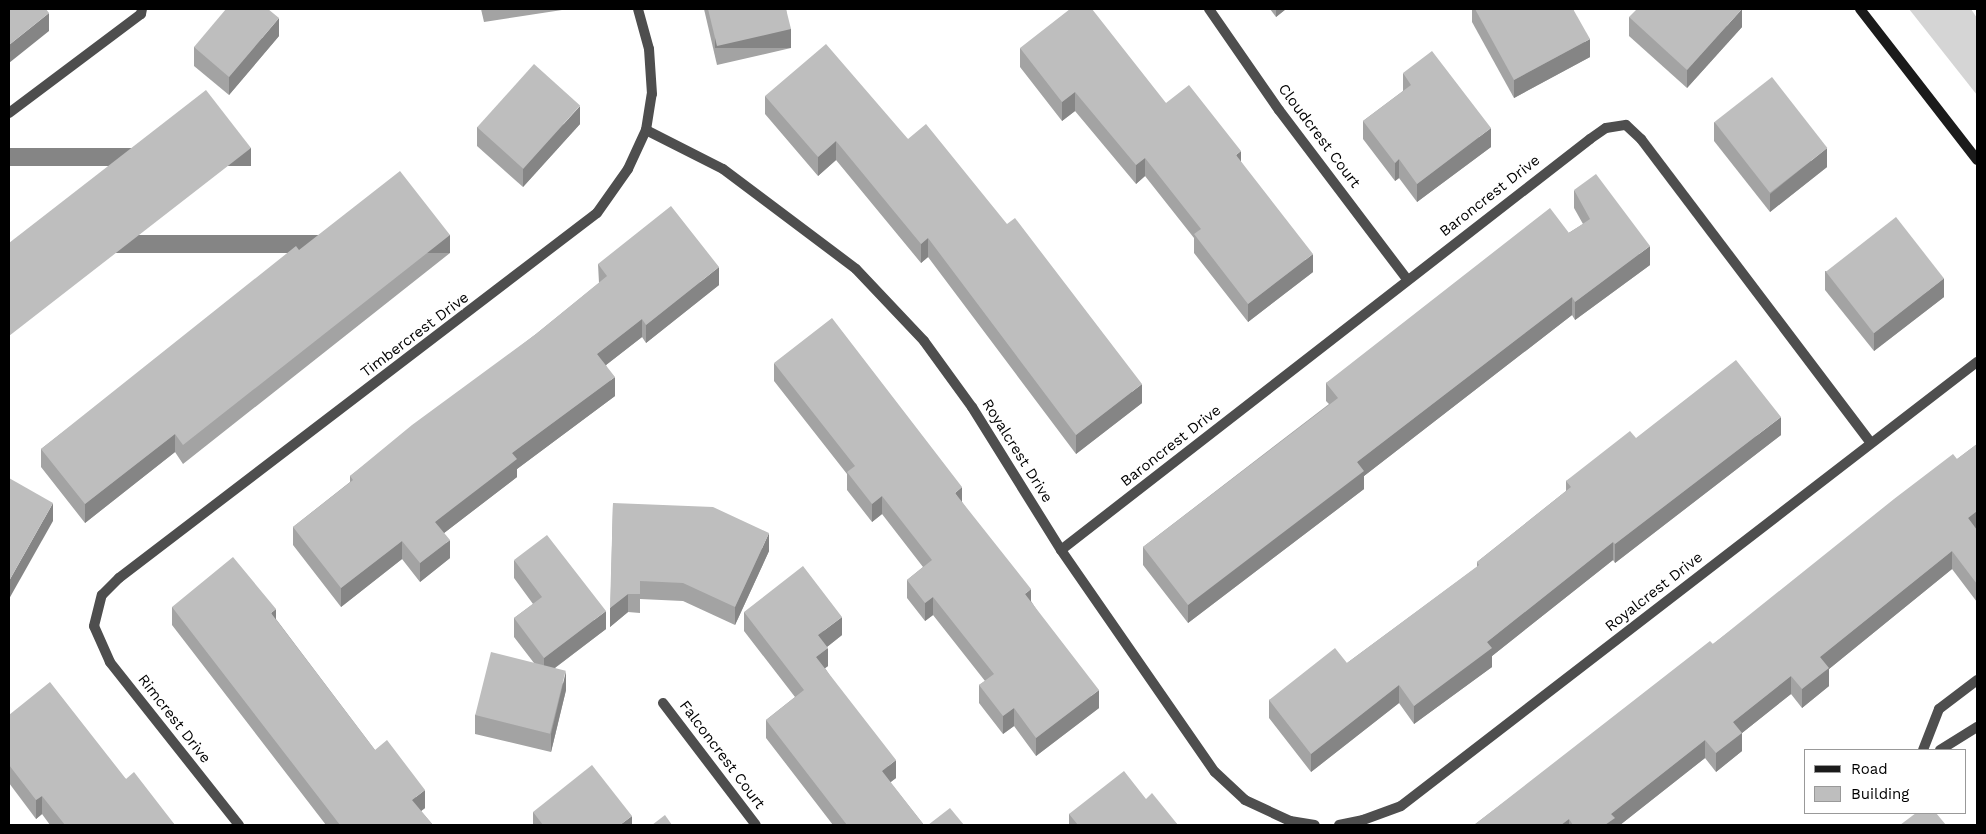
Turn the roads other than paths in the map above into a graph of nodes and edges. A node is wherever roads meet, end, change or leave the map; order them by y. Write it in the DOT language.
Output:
graph roads {
  1 [pos="142,9"];
  2 [pos="638,9"];
  3 [pos="1209,9"];
  4 [pos="1860,9"];
  5 [pos="9,114"];
  6 [pos="646,130"];
  7 [pos="1977,160"];
  8 [pos="1407,279"];
  9 [pos="1977,362"];
  10 [pos="1871,443"];
  11 [pos="1061,550"];
  12 [pos="94,626"];
  13 [pos="1977,680"];
  14 [pos="664,703"];
  15 [pos="1977,727"];
  16 [pos="1922,749"];
  17 [pos="1942,749"];
  18 [pos="1289,823"];
  19 [pos="239,825"];
  20 [pos="756,825"];
  21 [pos="1315,825"];
  22 [pos="1339,825"];
  1 -- 5 [label="street"];
  2 -- 6 [label="street, Timbercrest Drive"];
  3 -- 8 [label="street, Cloudcrest Court"];
  4 -- 7 [label="main road"];
  6 -- 11 [label="street, Royalcrest Drive"];
  6 -- 12 [label="street, Timbercrest Drive"];
  8 -- 10 [label="street, Baroncrest Drive"];
  8 -- 11 [label="street, Baroncrest Drive"];
  9 -- 10 [label="street, Royalcrest Drive"];
  10 -- 22 [label="street, Royalcrest Drive"];
  11 -- 18 [label="street, Royalcrest Drive"];
  12 -- 19 [label="street, Rimcrest Drive"];
  13 -- 16 [label="street"];
  14 -- 20 [label="street, Falconcrest Court"];
  15 -- 17 [label="street"];
  18 -- 21 [label="street, Royalcrest Drive"];
}
